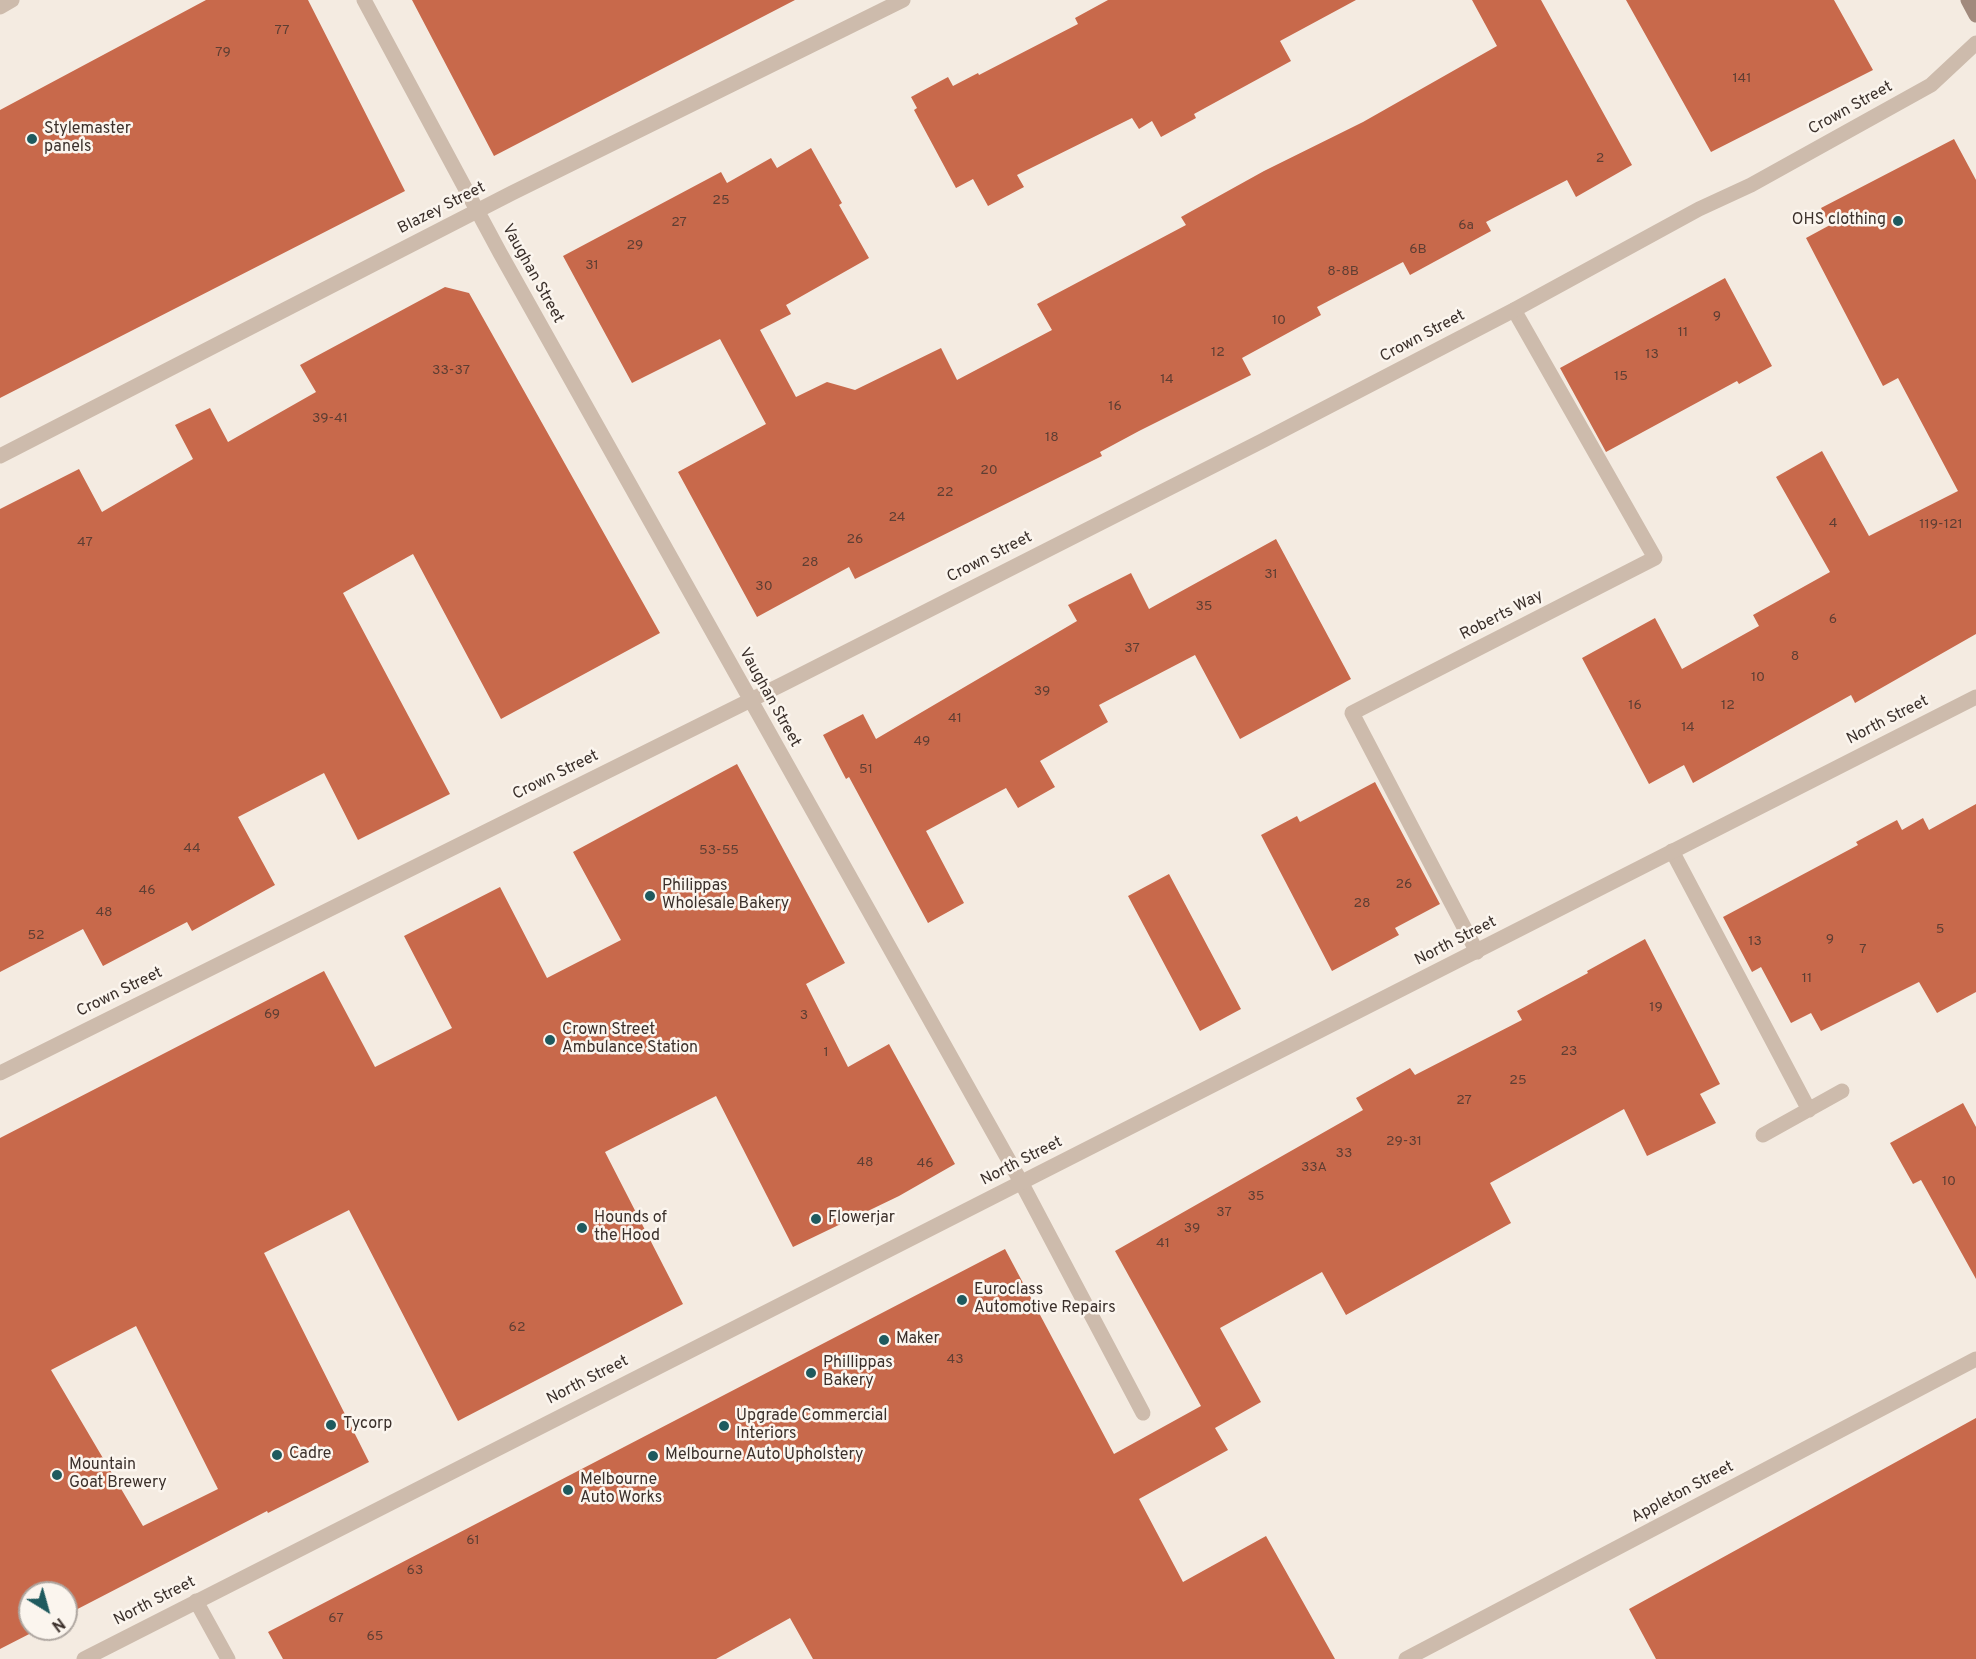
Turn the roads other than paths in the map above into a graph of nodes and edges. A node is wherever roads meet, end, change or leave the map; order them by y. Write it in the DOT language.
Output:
graph roads {
  1 [pos="12,0"];
  2 [pos="364,0"];
  3 [pos="903,0"];
  4 [pos="1968,0"];
  5 [pos="0,7"];
  6 [pos="1976,15"];
  7 [pos="1976,43"];
  8 [pos="477,212"];
  9 [pos="1514,310"];
  10 [pos="0,456"];
  11 [pos="1976,697"];
  12 [pos="749,700"];
  13 [pos="1672,851"];
  14 [pos="1477,952"];
  15 [pos="0,1072"];
  16 [pos="1842,1090"];
  17 [pos="1809,1110"];
  18 [pos="1763,1135"];
  19 [pos="1021,1182"];
  20 [pos="1976,1359"];
  21 [pos="1143,1413"];
  22 [pos="196,1601"];
  23 [pos="84,1659"];
  24 [pos="228,1659"];
  25 [pos="1406,1659"];
  1 -- 5 [label="street"];
  2 -- 8 [label="street, Vaughan Street"];
  3 -- 8 [label="street, Blazey Street"];
  4 -- 6 [label="main road"];
  7 -- 9 [label="street, Crown Street"];
  8 -- 10 [label="street, Blazey Street"];
  8 -- 12 [label="street, Vaughan Street"];
  9 -- 12 [label="street, Crown Street"];
  9 -- 14 [label="street, Roberts Way"];
  11 -- 13 [label="street, North Street"];
  12 -- 15 [label="street, Crown Street"];
  12 -- 19 [label="street, Vaughan Street"];
  13 -- 14 [label="street, North Street"];
  13 -- 17 [label="street"];
  14 -- 19 [label="street, North Street"];
  16 -- 17 [label="street"];
  17 -- 18 [label="street"];
  19 -- 21 [label="street, Vaughan Street"];
  19 -- 22 [label="street, North Street"];
  20 -- 25 [label="street, Appleton Street"];
  22 -- 23 [label="street, North Street"];
  22 -- 24 [label="street"];
}
